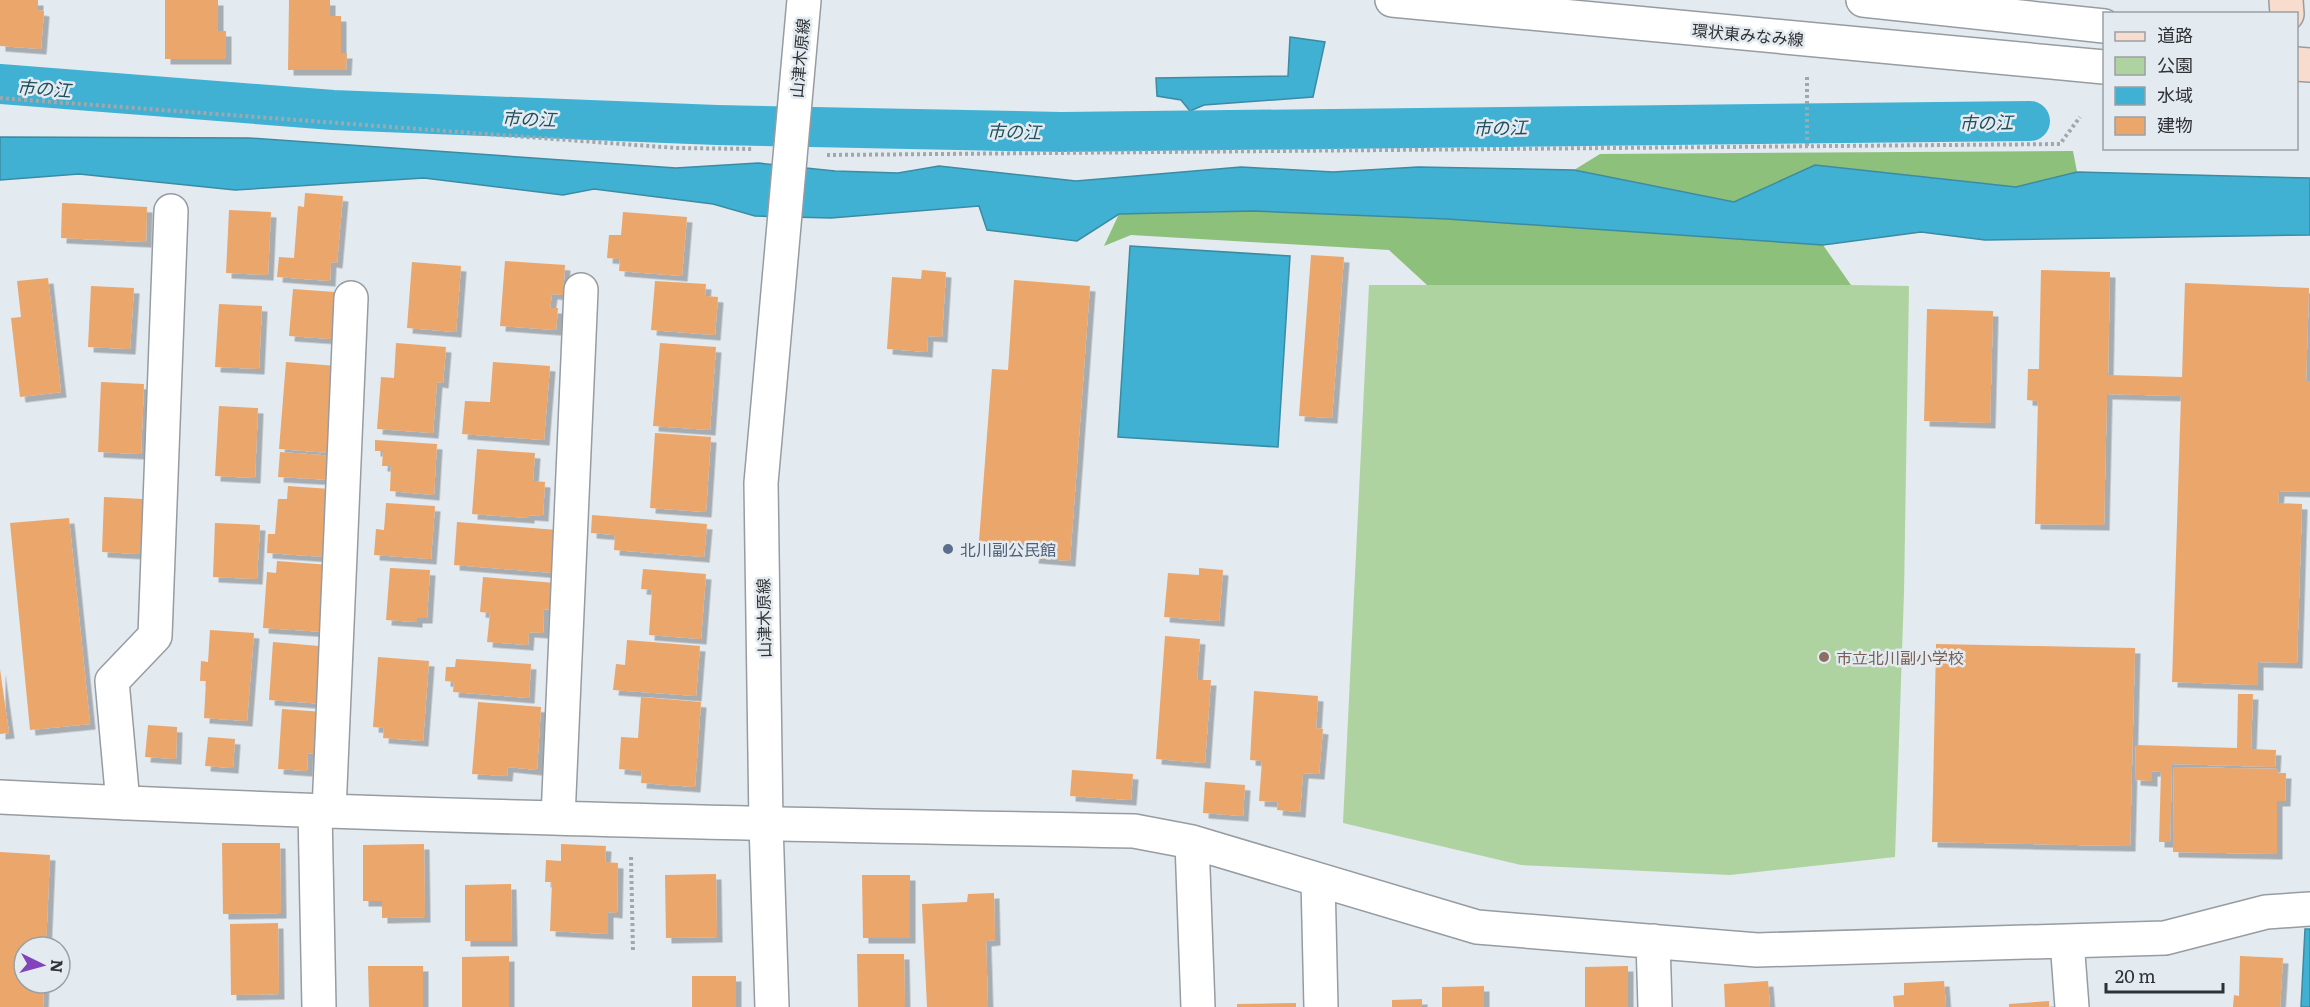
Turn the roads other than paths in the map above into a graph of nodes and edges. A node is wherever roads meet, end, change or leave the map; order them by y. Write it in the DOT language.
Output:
graph roads {
  1 [pos="804,0"];
  2 [pos="1392,0"];
  3 [pos="1863,0"];
  4 [pos="2103,26"];
  5 [pos="2103,67"];
  6 [pos="171,210"];
  7 [pos="581,290"];
  8 [pos="351,298"];
  9 [pos="0,797"];
  10 [pos="123,803"];
  11 [pos="322,811"];
  12 [pos="558,818"];
  13 [pos="766,824"];
  14 [pos="1192,842"];
  15 [pos="1318,880"];
  16 [pos="2310,909"];
  17 [pos="1653,941"];
  18 [pos="2067,941"];
  19 [pos="319,1007"];
  20 [pos="772,1007"];
  21 [pos="1198,1007"];
  22 [pos="1321,1007"];
  23 [pos="1655,1007"];
  24 [pos="2072,1007"];
  1 -- 13 [label="street, 山津木原線"];
  2 -- 5 [label="street, 環状東みなみ線"];
  3 -- 4 [label="street"];
  6 -- 10 [label="street"];
  7 -- 12 [label="street"];
  8 -- 11 [label="street"];
  9 -- 10 [label="street"];
  10 -- 11 [label="street"];
  11 -- 12 [label="street"];
  11 -- 19 [label="street"];
  12 -- 13 [label="street"];
  13 -- 14 [label="street"];
  13 -- 20 [label="street, 山津木原線"];
  14 -- 15 [label="street"];
  14 -- 21 [label="street"];
  15 -- 17 [label="street"];
  15 -- 22 [label="street"];
  16 -- 18 [label="street"];
  17 -- 18 [label="street"];
  17 -- 23 [label="street"];
  18 -- 24 [label="street"];
}
